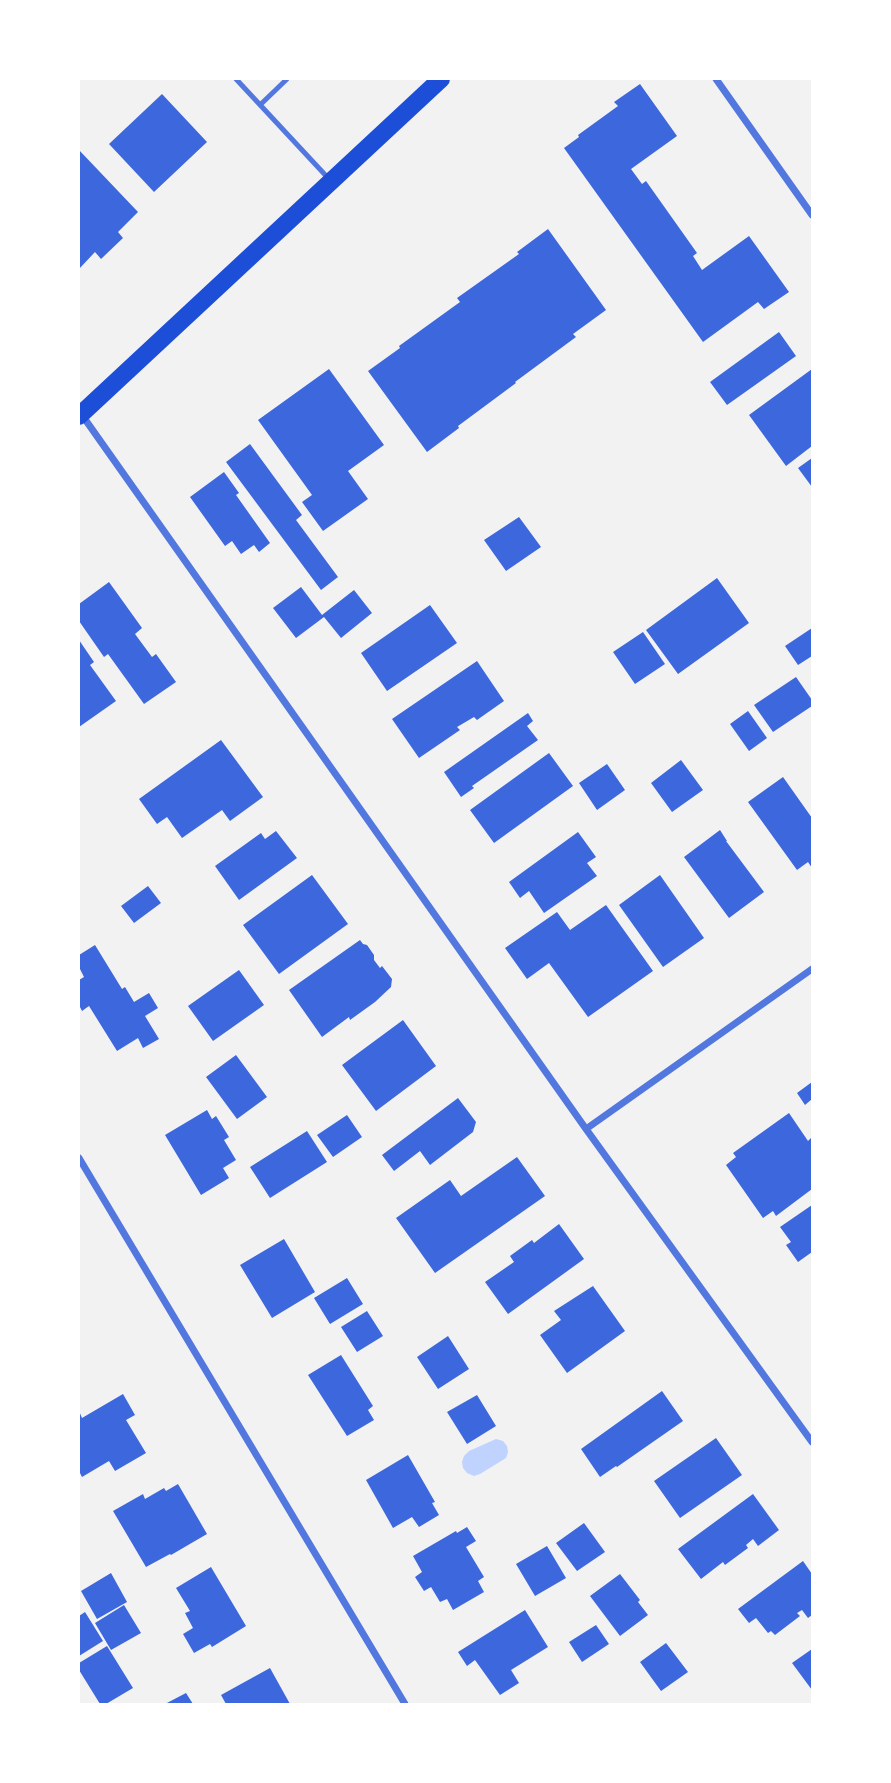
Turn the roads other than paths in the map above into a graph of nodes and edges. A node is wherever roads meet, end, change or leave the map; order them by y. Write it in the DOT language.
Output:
graph roads {
  1 [pos="237,79"];
  2 [pos="287,79"];
  3 [pos="441,79"];
  4 [pos="716,79"];
  5 [pos="260,105"];
  6 [pos="331,181"];
  7 [pos="812,215"];
  8 [pos="80,415"];
  9 [pos="812,969"];
  10 [pos="586,1129"];
  11 [pos="79,1158"];
  12 [pos="812,1442"];
  13 [pos="405,1704"];
  1 -- 5 [label="lane"];
  2 -- 5 [label="lane"];
  3 -- 6 [label="main road"];
  4 -- 7 [label="street"];
  5 -- 6 [label="lane"];
  6 -- 8 [label="main road"];
  8 -- 10 [label="street"];
  9 -- 10 [label="street"];
  10 -- 12 [label="street"];
  11 -- 13 [label="street"];
}
